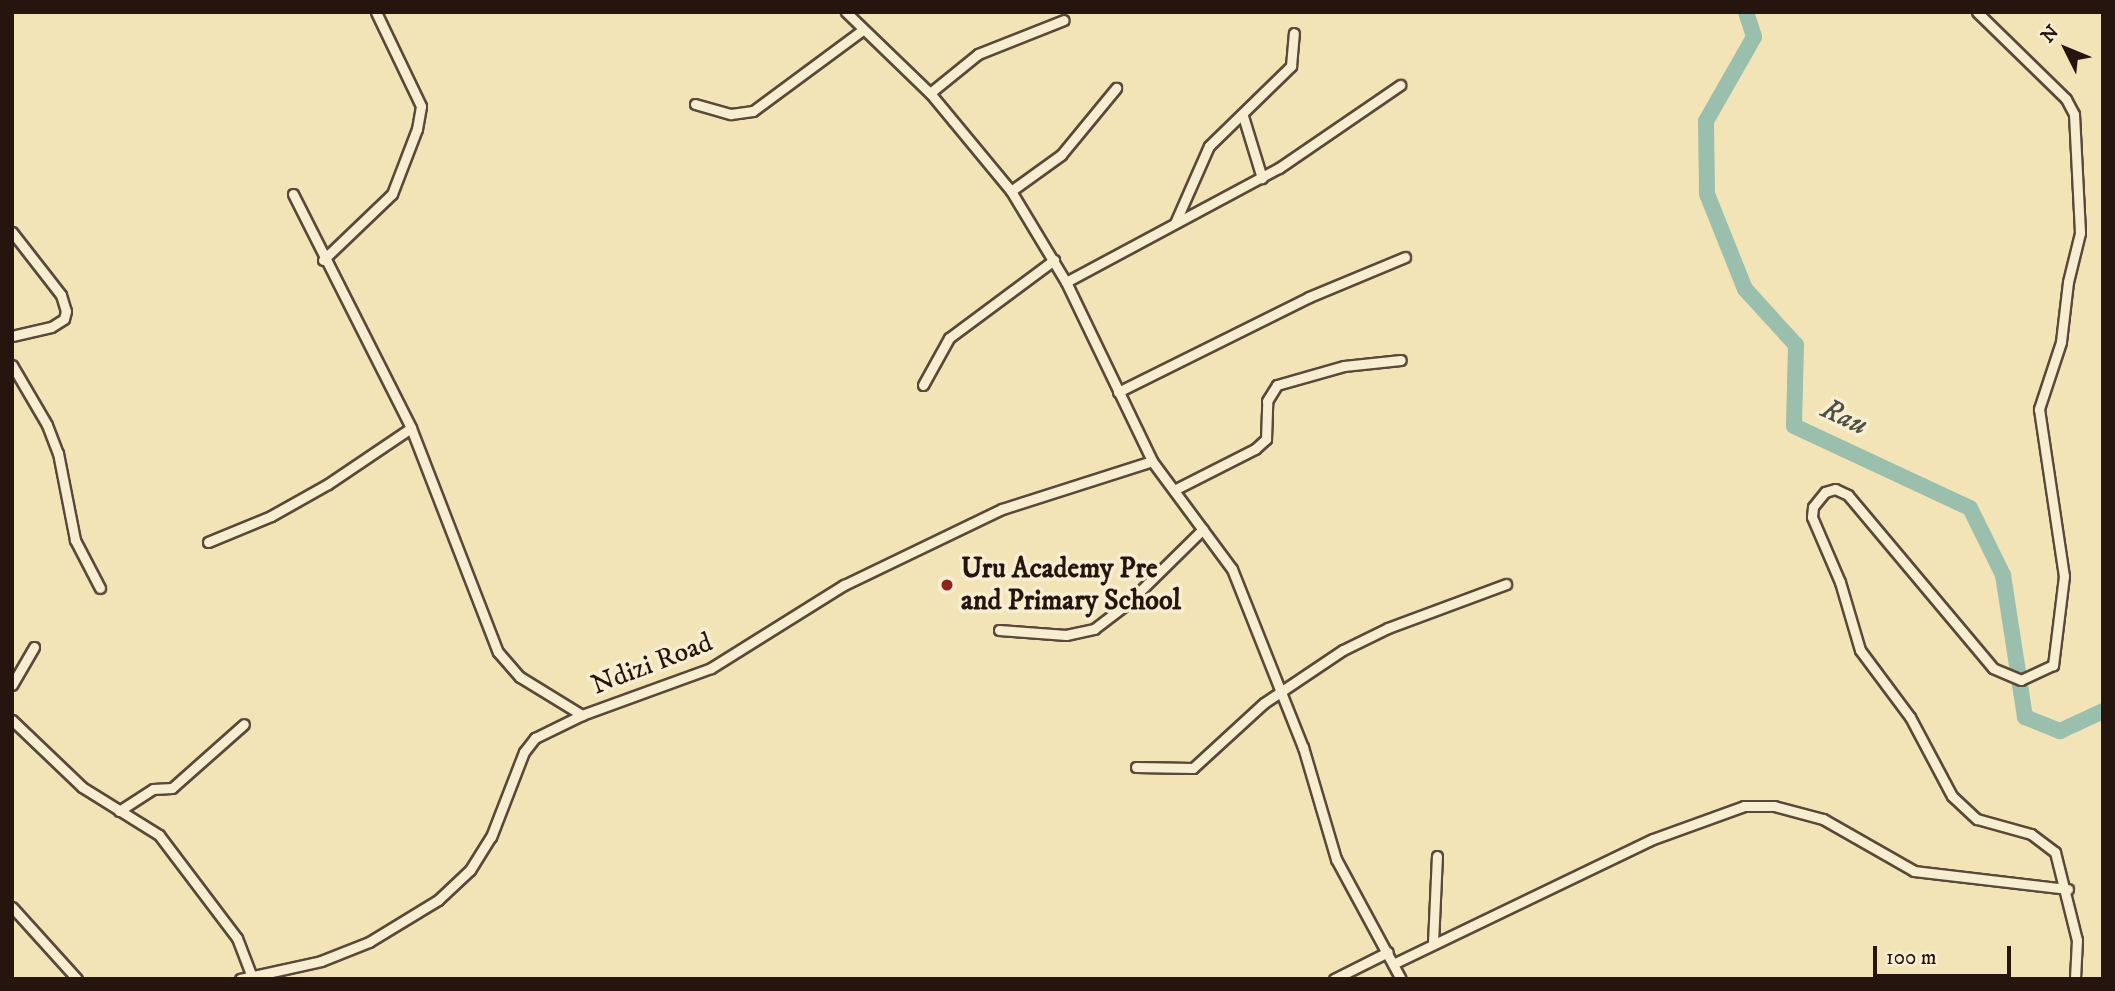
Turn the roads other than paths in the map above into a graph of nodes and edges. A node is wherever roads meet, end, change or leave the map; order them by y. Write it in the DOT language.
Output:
graph roads {
  1 [pos="376,12"];
  2 [pos="845,12"];
  3 [pos="1977,12"];
  4 [pos="1064,20"];
  5 [pos="862,30"];
  6 [pos="1294,33"];
  7 [pos="1400,85"];
  8 [pos="1115,88"];
  9 [pos="930,93"];
  10 [pos="695,104"];
  11 [pos="1243,116"];
  12 [pos="1262,178"];
  13 [pos="1011,191"];
  14 [pos="293,194"];
  15 [pos="1175,223"];
  16 [pos="12,232"];
  17 [pos="1405,257"];
  18 [pos="323,260"];
  19 [pos="1054,260"];
  20 [pos="1066,282"];
  21 [pos="12,336"];
  22 [pos="1401,360"];
  23 [pos="12,365"];
  24 [pos="923,385"];
  25 [pos="1118,392"];
  26 [pos="411,428"];
  27 [pos="1152,461"];
  28 [pos="1175,489"];
  29 [pos="1203,529"];
  30 [pos="208,542"];
  31 [pos="1506,584"];
  32 [pos="100,588"];
  33 [pos="999,630"];
  34 [pos="34,647"];
  35 [pos="12,685"];
  36 [pos="1280,691"];
  37 [pos="582,715"];
  38 [pos="12,720"];
  39 [pos="244,724"];
  40 [pos="1136,766"];
  41 [pos="120,811"];
  42 [pos="1437,856"];
  43 [pos="2068,889"];
  44 [pos="12,906"];
  45 [pos="1433,943"];
  46 [pos="1388,952"];
  47 [pos="1393,964"];
  48 [pos="258,977"];
  49 [pos="77,979"];
  50 [pos="240,979"];
  51 [pos="1334,979"];
  52 [pos="1401,979"];
  53 [pos="2076,979"];
  1 -- 18 [label="street"];
  2 -- 5 [label="street"];
  3 -- 43 [label="street"];
  4 -- 9 [label="street"];
  5 -- 9 [label="street"];
  5 -- 10 [label="street"];
  6 -- 11 [label="street"];
  7 -- 12 [label="street"];
  8 -- 13 [label="street"];
  9 -- 13 [label="street"];
  11 -- 12 [label="street"];
  11 -- 15 [label="street"];
  12 -- 15 [label="street"];
  13 -- 19 [label="street"];
  14 -- 18 [label="street"];
  15 -- 20 [label="street"];
  16 -- 21 [label="street"];
  17 -- 25 [label="street"];
  18 -- 26 [label="street"];
  19 -- 20 [label="street"];
  19 -- 24 [label="street"];
  20 -- 25 [label="street"];
  22 -- 28 [label="street"];
  23 -- 32 [label="street"];
  25 -- 27 [label="street"];
  26 -- 30 [label="street"];
  26 -- 37 [label="street"];
  27 -- 28 [label="street"];
  27 -- 37 [label="street, Ndizi Road"];
  28 -- 29 [label="street"];
  29 -- 33 [label="street"];
  29 -- 36 [label="street"];
  31 -- 36 [label="street"];
  34 -- 35 [label="street"];
  36 -- 40 [label="street"];
  36 -- 46 [label="street"];
  37 -- 48 [label="street, Ndizi Road"];
  38 -- 41 [label="street"];
  39 -- 41 [label="street"];
  41 -- 48 [label="street"];
  42 -- 45 [label="street"];
  43 -- 45 [label="street"];
  43 -- 53 [label="street"];
  44 -- 49 [label="street"];
  45 -- 47 [label="street"];
  46 -- 47 [label="street"];
  46 -- 51 [label="street"];
  47 -- 52 [label="street"];
  48 -- 50 [label="street, Ndizi Road"];
}
